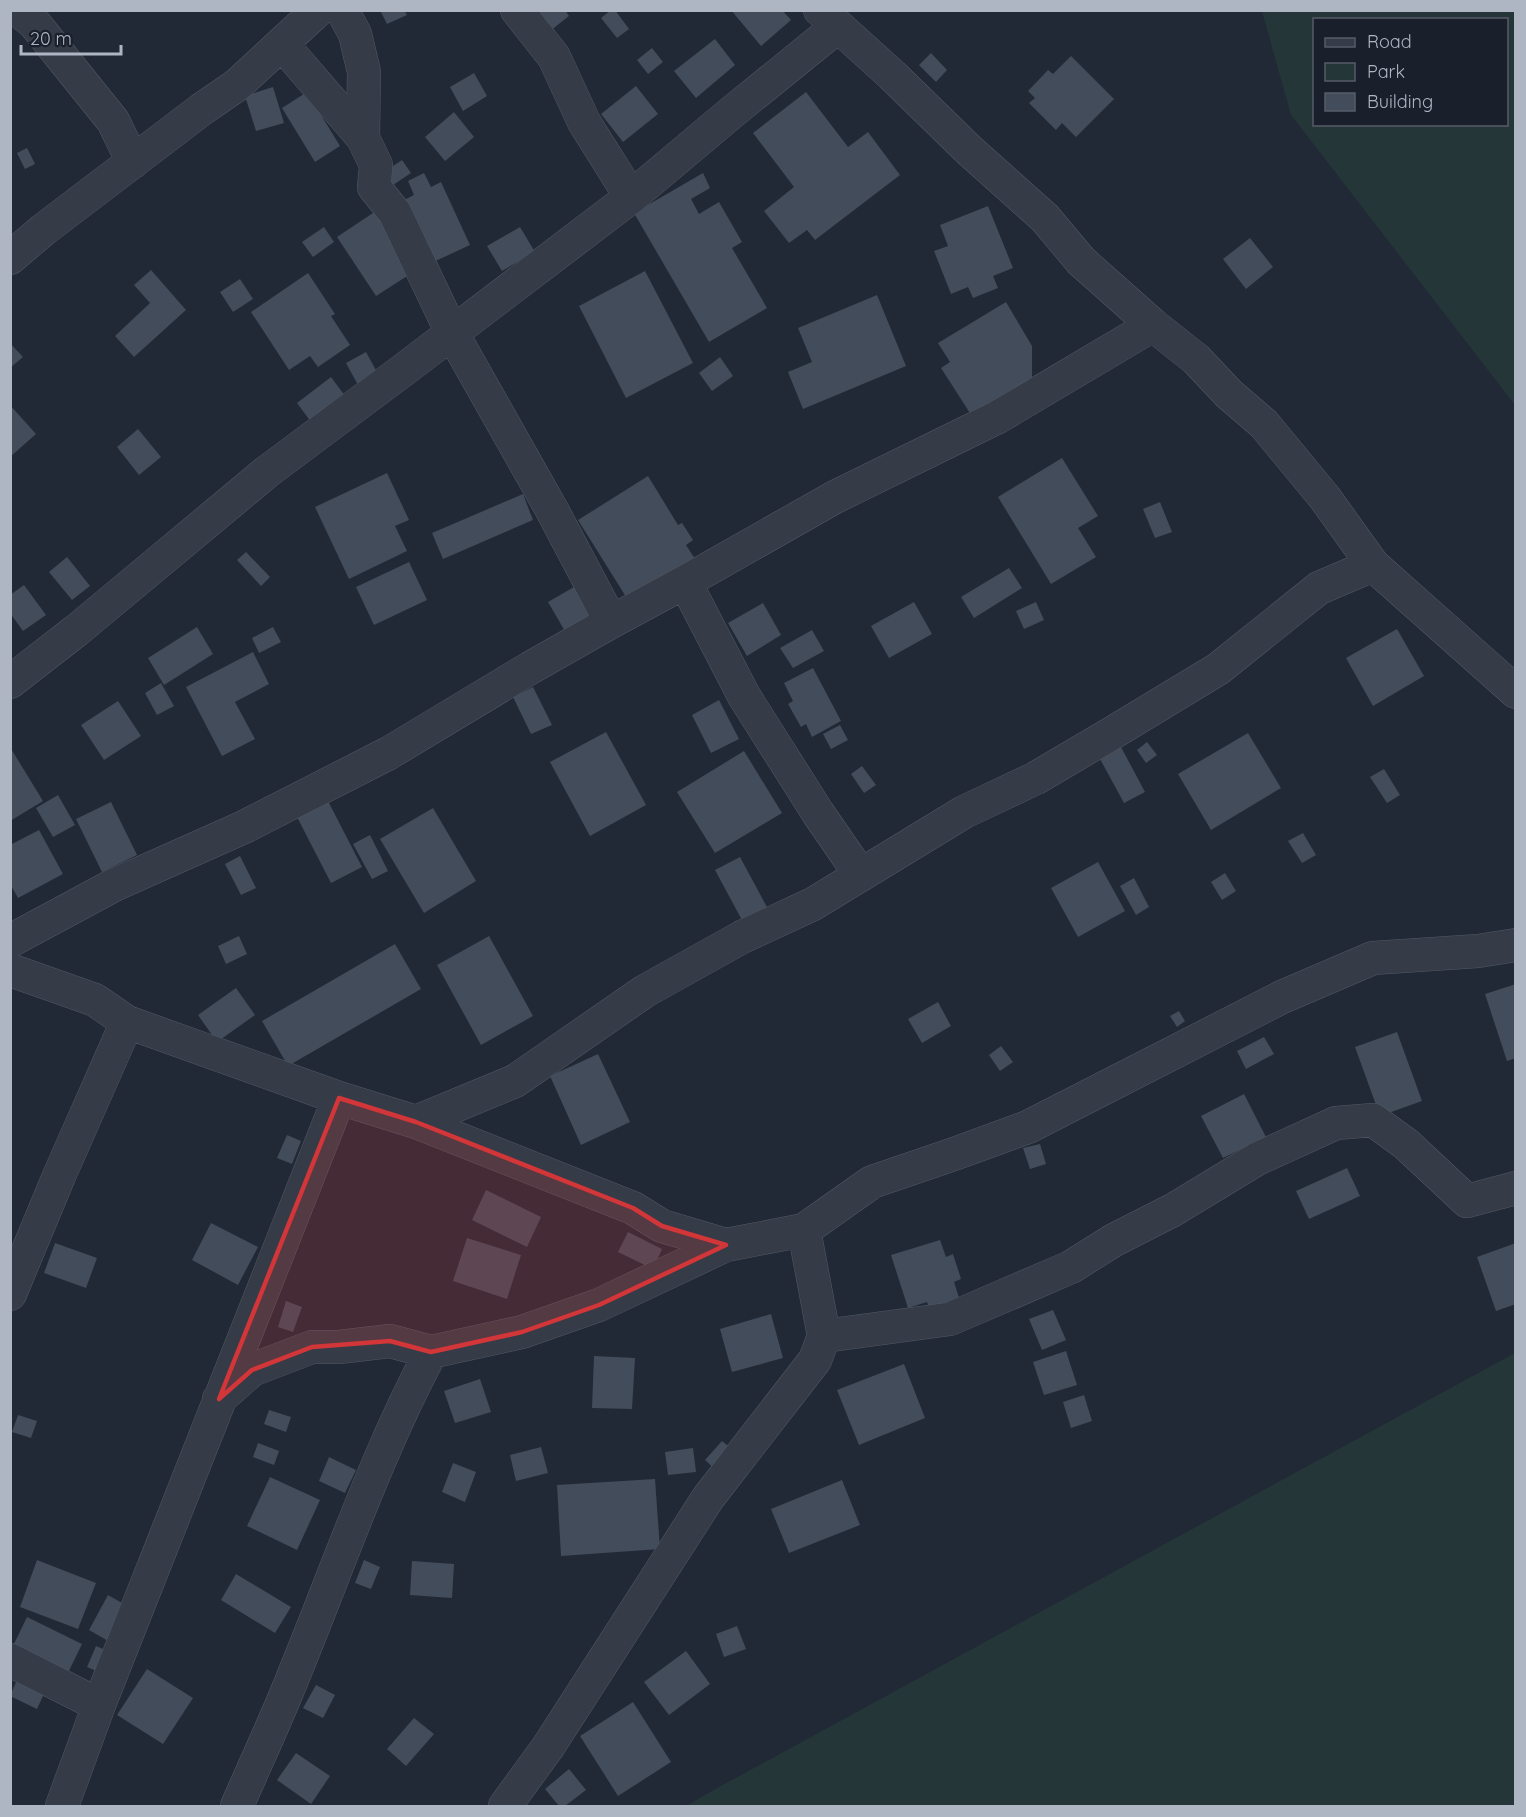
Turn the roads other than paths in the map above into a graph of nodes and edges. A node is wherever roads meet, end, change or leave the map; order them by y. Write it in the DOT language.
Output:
graph roads {
  1 [pos="18,10"];
  2 [pos="318,10"];
  3 [pos="342,10"];
  4 [pos="517,10"];
  5 [pos="829,19"];
  6 [pos="282,44"];
  7 [pos="363,138"];
  8 [pos="133,162"];
  9 [pos="631,197"];
  10 [pos="10,258"];
  11 [pos="1153,325"];
  12 [pos="452,333"];
  13 [pos="1373,565"];
  14 [pos="684,582"];
  15 [pos="611,622"];
  16 [pos="10,682"];
  17 [pos="1515,692"];
  18 [pos="860,874"];
  19 [pos="10,941"];
  20 [pos="1515,945"];
  21 [pos="10,970"];
  22 [pos="127,1022"];
  23 [pos="339,1098"];
  24 [pos="417,1122"];
  25 [pos="1515,1188"];
  26 [pos="804,1230"];
  27 [pos="726,1245"];
  28 [pos="10,1294"];
  29 [pos="824,1336"];
  30 [pos="431,1353"];
  31 [pos="219,1399"];
  32 [pos="10,1660"];
  33 [pos="99,1705"];
  34 [pos="62,1806"];
  35 [pos="237,1806"];
  36 [pos="505,1806"];
  1 -- 8 [label="street"];
  2 -- 6 [label="street"];
  3 -- 7 [label="street"];
  4 -- 9 [label="street"];
  5 -- 9 [label="street"];
  5 -- 11 [label="street"];
  6 -- 7 [label="street"];
  6 -- 8 [label="street"];
  7 -- 12 [label="street"];
  8 -- 10 [label="street"];
  9 -- 12 [label="street"];
  11 -- 13 [label="street"];
  11 -- 14 [label="street"];
  12 -- 15 [label="street"];
  12 -- 16 [label="street"];
  13 -- 17 [label="street"];
  13 -- 18 [label="street"];
  14 -- 15 [label="street"];
  14 -- 18 [label="street"];
  15 -- 19 [label="street"];
  18 -- 24 [label="street"];
  20 -- 26 [label="street"];
  21 -- 22 [label="street"];
  22 -- 23 [label="street"];
  22 -- 28 [label="street"];
  23 -- 24 [label="street"];
  23 -- 31 [label="street"];
  24 -- 27 [label="street"];
  25 -- 29 [label="street"];
  26 -- 27 [label="street"];
  26 -- 29 [label="street"];
  27 -- 30 [label="street"];
  29 -- 36 [label="street"];
  30 -- 31 [label="street"];
  30 -- 35 [label="street"];
  31 -- 33 [label="street"];
  32 -- 33 [label="street"];
  33 -- 34 [label="street"];
}
